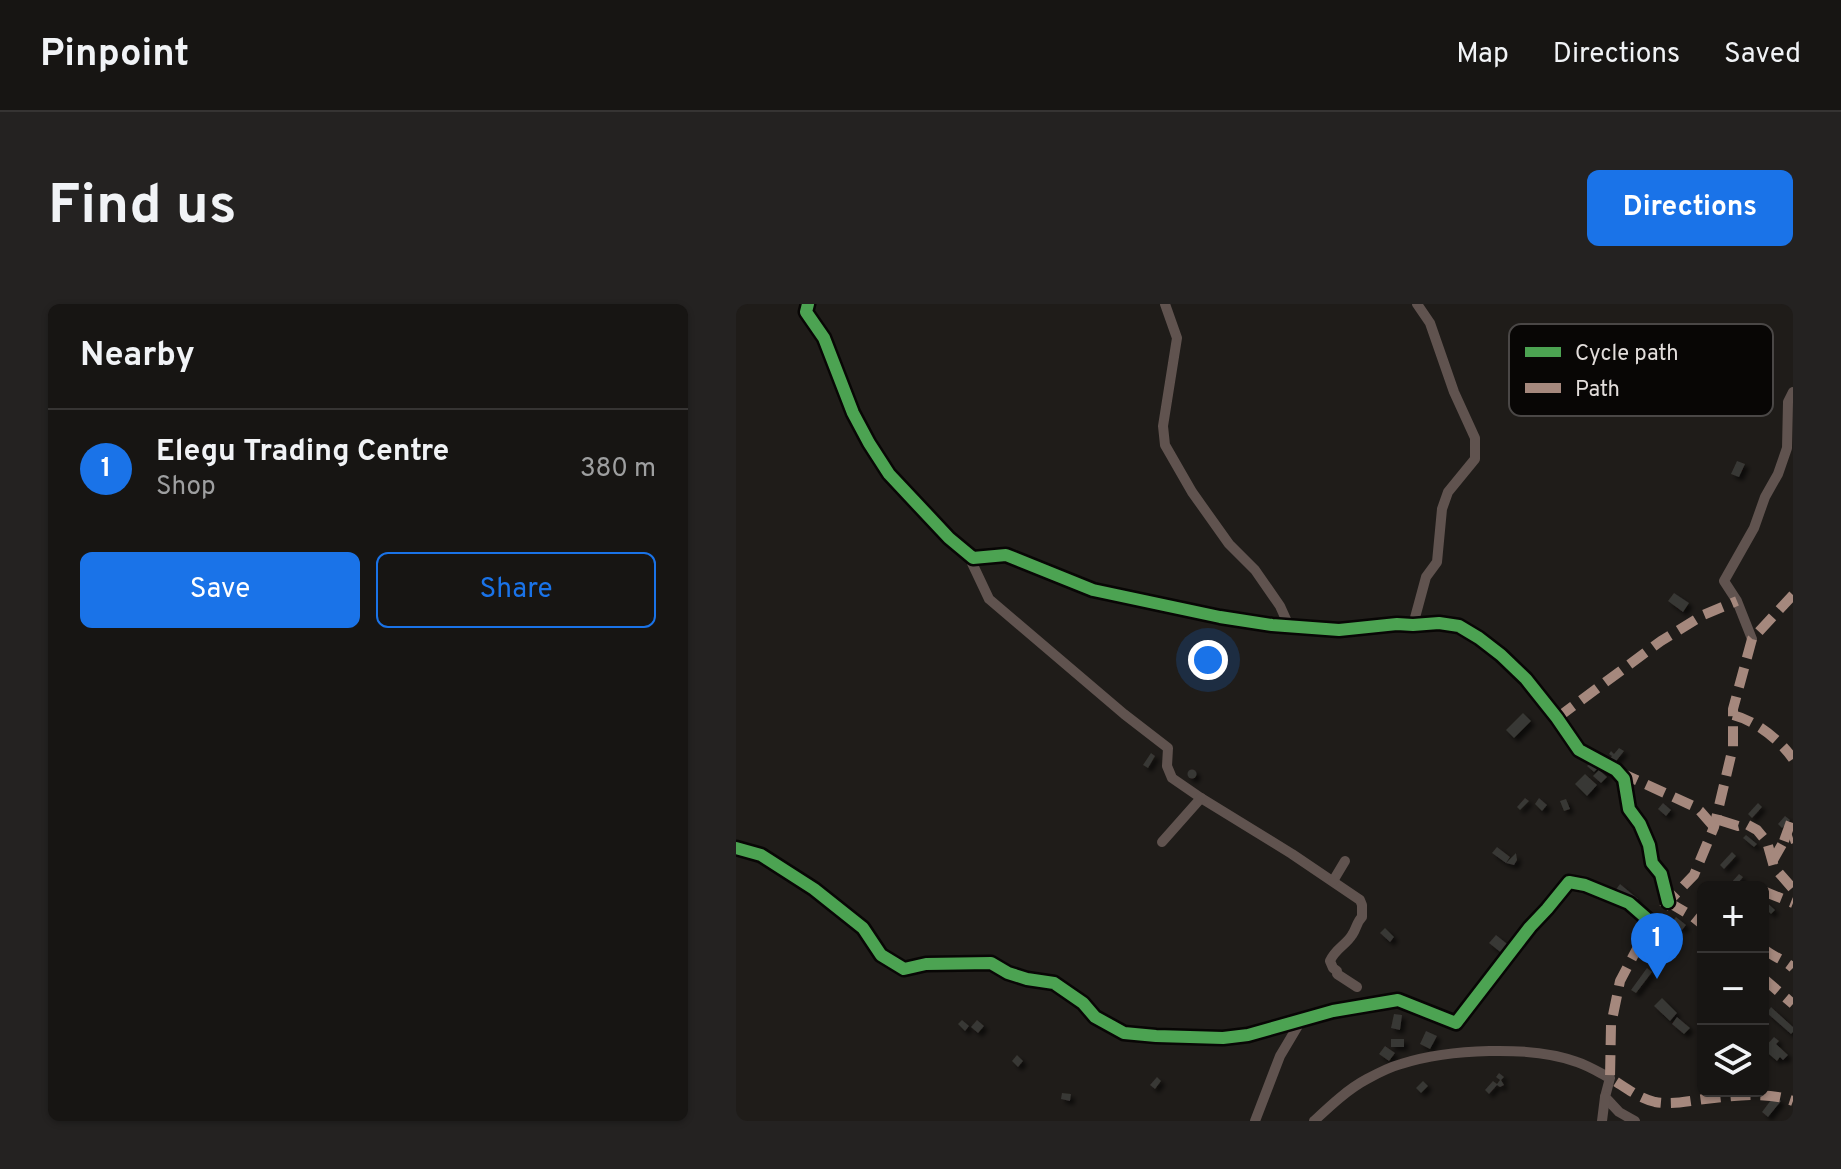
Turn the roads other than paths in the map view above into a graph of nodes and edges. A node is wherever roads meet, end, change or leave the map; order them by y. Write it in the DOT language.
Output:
graph roads {
  1 [pos="808,304"];
  2 [pos="1165,304"];
  3 [pos="1417,304"];
  4 [pos="1793,392"];
  5 [pos="973,558"];
  6 [pos="1413,625"];
  7 [pos="1289,626"];
  8 [pos="1752,639"];
  9 [pos="1201,798"];
  10 [pos="1162,842"];
  11 [pos="736,848"];
  12 [pos="1345,861"];
  13 [pos="1333,881"];
  14 [pos="1668,902"];
  15 [pos="1653,924"];
  16 [pos="1357,987"];
  17 [pos="1302,1019"];
  18 [pos="1605,1097"];
  19 [pos="1255,1121"];
  20 [pos="1314,1121"];
  21 [pos="1602,1121"];
  22 [pos="1635,1121"];
  1 -- 5 [label="street"];
  2 -- 7 [label="street"];
  3 -- 6 [label="street"];
  4 -- 8 [label="street"];
  5 -- 7 [label="street"];
  5 -- 9 [label="street"];
  6 -- 7 [label="street"];
  6 -- 14 [label="street"];
  9 -- 10 [label="street"];
  9 -- 13 [label="street"];
  11 -- 17 [label="street"];
  12 -- 13 [label="street"];
  13 -- 16 [label="street"];
  15 -- 17 [label="street"];
  17 -- 19 [label="street"];
  18 -- 20 [label="street"];
  18 -- 21 [label="street"];
  18 -- 22 [label="street"];
}
